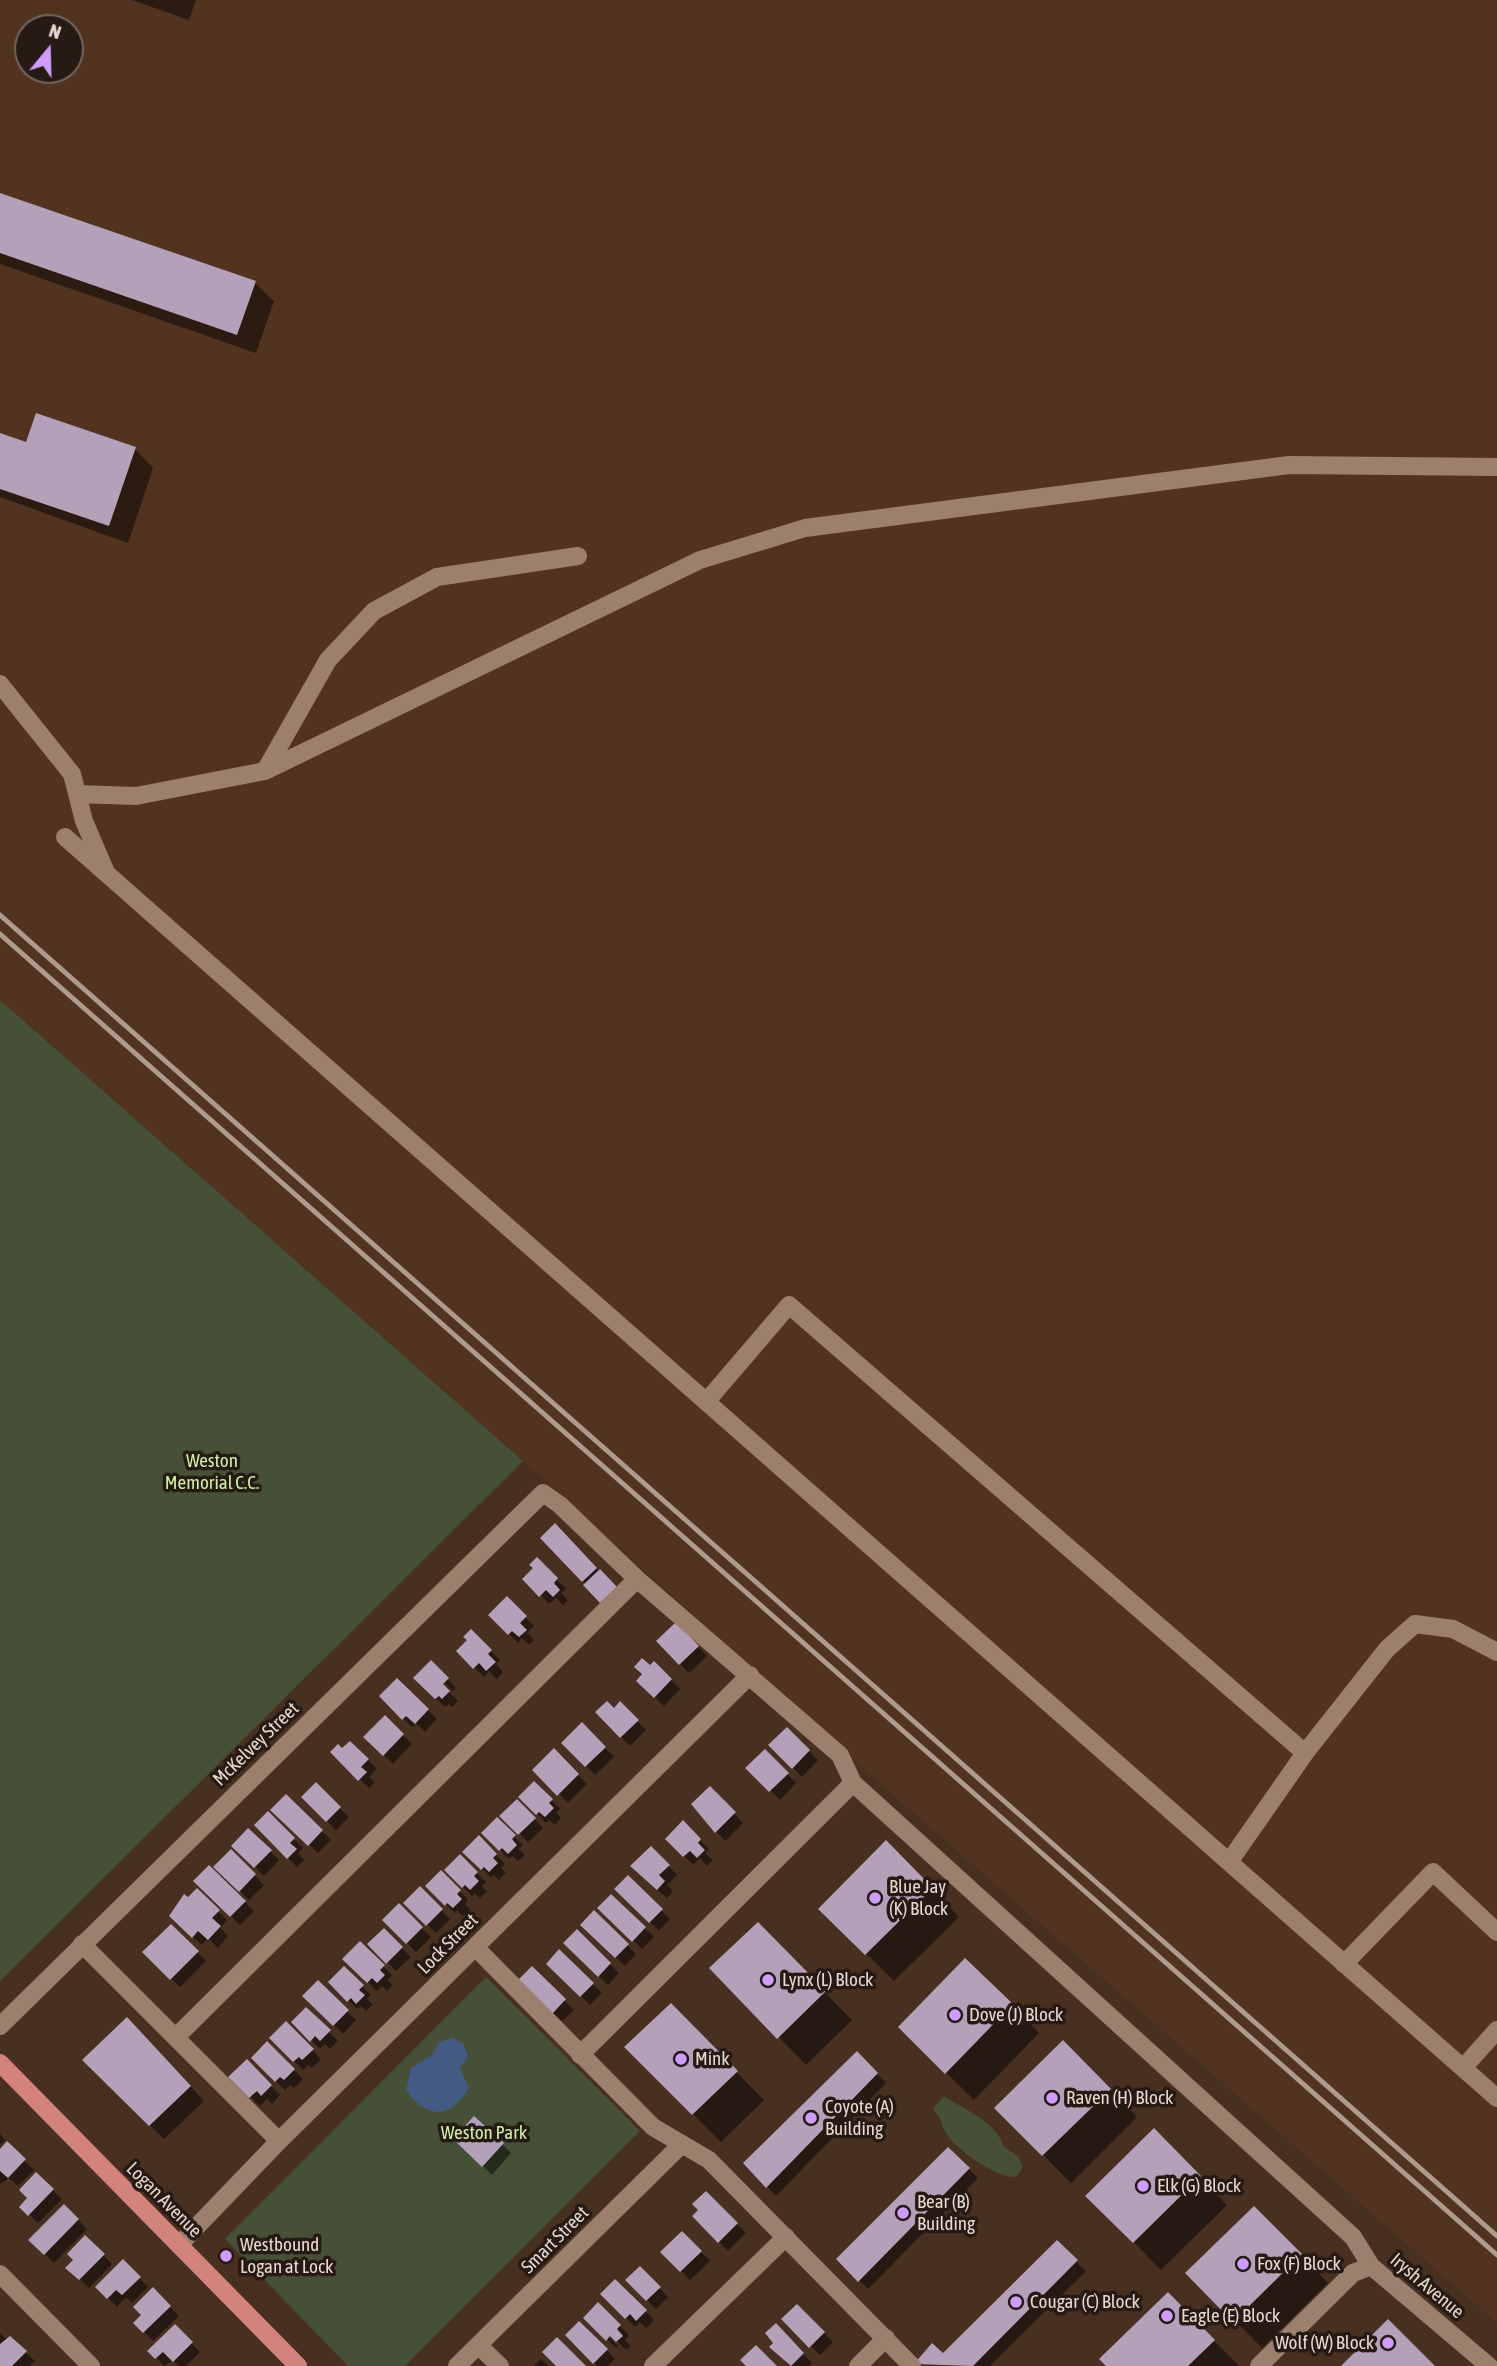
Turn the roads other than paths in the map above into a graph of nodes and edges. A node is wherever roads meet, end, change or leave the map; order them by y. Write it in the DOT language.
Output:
graph roads {
  1 [pos="1497,467"];
  2 [pos="578,556"];
  3 [pos="0,684"];
  4 [pos="265,771"];
  5 [pos="77,794"];
  6 [pos="65,837"];
  7 [pos="106,874"];
  8 [pos="706,1402"];
  9 [pos="637,1579"];
  10 [pos="1497,1652"];
  11 [pos="750,1675"];
  12 [pos="1305,1753"];
  13 [pos="853,1783"];
  14 [pos="1229,1862"];
  15 [pos="1497,1932"];
  16 [pos="82,1944"];
  17 [pos="475,1947"];
  18 [pos="1344,1964"];
  19 [pos="0,2026"];
  20 [pos="1497,2030"];
  21 [pos="176,2037"];
  22 [pos="580,2055"];
  23 [pos="0,2063"];
  24 [pos="1463,2068"];
  25 [pos="1497,2098"];
  26 [pos="279,2141"];
  27 [pos="682,2144"];
  28 [pos="786,2237"];
  29 [pos="179,2245"];
  30 [pos="1371,2266"];
  31 [pos="0,2274"];
  32 [pos="886,2338"];
  33 [pos="479,2346"];
  34 [pos="90,2366"];
  35 [pos="298,2366"];
  36 [pos="457,2366"];
  37 [pos="499,2366"];
  38 [pos="653,2366"];
  39 [pos="858,2366"];
  40 [pos="912,2366"];
  41 [pos="1259,2366"];
  42 [pos="1489,2366"];
  1 -- 4 [label="street"];
  2 -- 4 [label="street"];
  3 -- 5 [label="street"];
  4 -- 5 [label="street"];
  5 -- 7 [label="street"];
  6 -- 7 [label="street"];
  7 -- 8 [label="street"];
  8 -- 12 [label="street"];
  8 -- 14 [label="street"];
  9 -- 11 [label="street"];
  9 -- 16 [label="street, McKelvey Street"];
  9 -- 21 [label="street"];
  10 -- 12 [label="street"];
  11 -- 13 [label="street"];
  11 -- 17 [label="street, Lock Street"];
  12 -- 14 [label="street"];
  13 -- 22 [label="street"];
  13 -- 30 [label="street, Irysh Avenue"];
  14 -- 18 [label="street"];
  15 -- 18 [label="street"];
  16 -- 19 [label="street, McKelvey Street"];
  16 -- 21 [label="street"];
  17 -- 22 [label="street"];
  17 -- 26 [label="street, Lock Street"];
  18 -- 24 [label="street"];
  20 -- 24 [label="street"];
  21 -- 26 [label="street"];
  22 -- 27 [label="street"];
  23 -- 29 [label="main road, Logan Avenue"];
  24 -- 25 [label="street"];
  26 -- 29 [label="street, Lock Street"];
  27 -- 28 [label="street"];
  27 -- 33 [label="street, Smart Street"];
  28 -- 32 [label="street"];
  28 -- 38 [label="street"];
  29 -- 35 [label="main road, Logan Avenue"];
  30 -- 41 [label="street"];
  30 -- 42 [label="street, Irysh Avenue"];
  31 -- 34 [label="street"];
  32 -- 39 [label="street"];
  32 -- 40 [label="street"];
  33 -- 36 [label="street, Smart Street"];
  33 -- 37 [label="street"];
}
